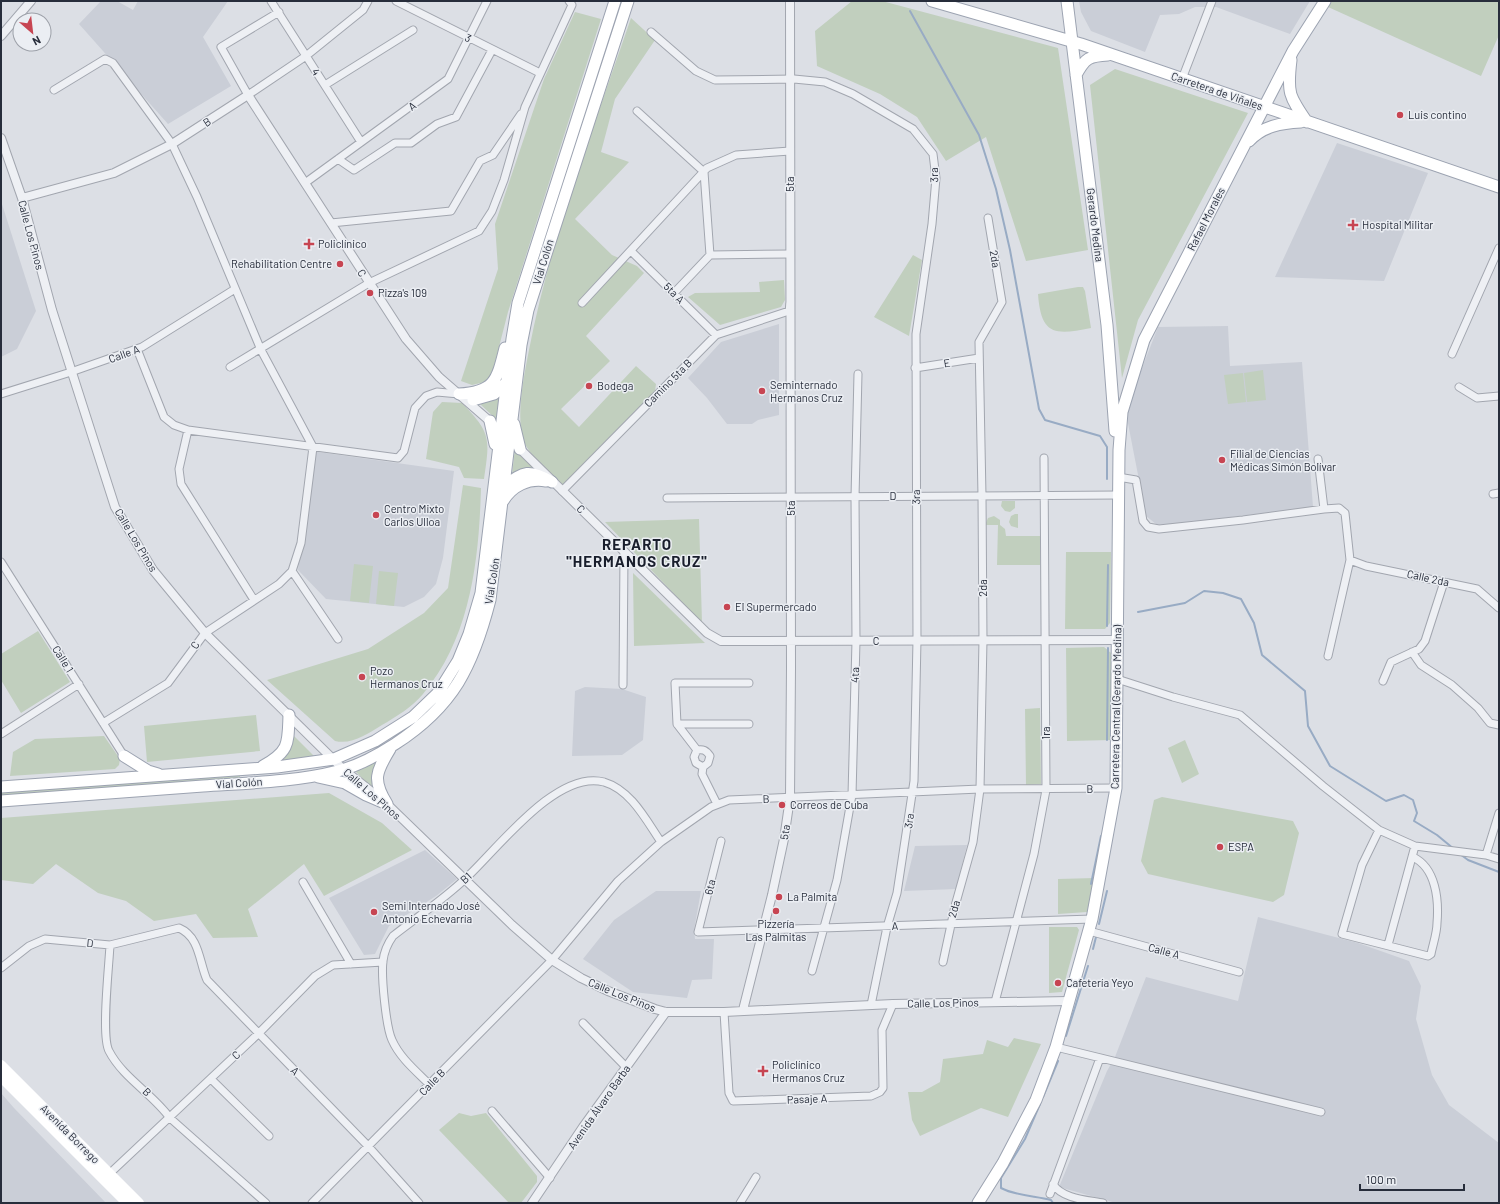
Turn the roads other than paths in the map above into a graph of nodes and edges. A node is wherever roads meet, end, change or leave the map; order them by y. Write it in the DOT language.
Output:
graph roads {
  1 [pos="31,1"];
  2 [pos="271,1"];
  3 [pos="368,1"];
  4 [pos="396,1"];
  5 [pos="487,1"];
  6 [pos="615,1"];
  7 [pos="628,1"];
  8 [pos="790,1"];
  9 [pos="932,1"];
  10 [pos="1067,1"];
  11 [pos="1212,1"];
  12 [pos="1325,1"];
  13 [pos="571,3"];
  14 [pos="279,12"];
  15 [pos="413,30"];
  16 [pos="651,32"];
  17 [pos="1,36"];
  18 [pos="468,38"];
  19 [pos="1072,42"];
  20 [pos="492,50"];
  21 [pos="1293,51"];
  22 [pos="1112,55"];
  23 [pos="306,56"];
  24 [pos="540,73"];
  25 [pos="1076,75"];
  26 [pos="790,79"];
  27 [pos="1182,79"];
  28 [pos="325,85"];
  29 [pos="54,90"];
  30 [pos="248,95"];
  31 [pos="525,107"];
  32 [pos="1264,107"];
  33 [pos="638,111"];
  34 [pos="1307,122"];
  35 [pos="1,138"];
  36 [pos="361,142"];
  37 [pos="172,144"];
  38 [pos="1244,146"];
  39 [pos="790,151"];
  40 [pos="338,159"];
  41 [pos="704,172"];
  42 [pos="305,183"];
  43 [pos="1499,187"];
  44 [pos="22,198"];
  45 [pos="988,218"];
  46 [pos="331,223"];
  47 [pos="1499,248"];
  48 [pos="631,251"];
  49 [pos="790,254"];
  50 [pos="710,255"];
  51 [pos="369,283"];
  52 [pos="235,289"];
  53 [pos="674,293"];
  54 [pos="518,303"];
  55 [pos="582,303"];
  56 [pos="790,304"];
  57 [pos="716,335"];
  58 [pos="137,349"];
  59 [pos="260,350"];
  60 [pos="1452,354"];
  61 [pos="979,358"];
  62 [pos="230,367"];
  63 [pos="915,368"];
  64 [pos="71,372"];
  65 [pos="517,373"];
  66 [pos="858,374"];
  67 [pos="506,383"];
  68 [pos="1459,387"];
  69 [pos="1,394"];
  70 [pos="1499,396"];
  71 [pos="463,397"];
  72 [pos="512,415"];
  73 [pos="490,421"];
  74 [pos="188,430"];
  75 [pos="500,431"];
  76 [pos="509,439"];
  77 [pos="313,446"];
  78 [pos="520,449"];
  79 [pos="1119,450"];
  80 [pos="1044,458"];
  81 [pos="1318,459"];
  82 [pos="496,468"];
  83 [pos="1118,477"];
  84 [pos="552,482"];
  85 [pos="504,486"];
  86 [pos="562,491"];
  87 [pos="493,494"];
  88 [pos="1045,495"];
  89 [pos="1118,495"];
  90 [pos="916,496"];
  91 [pos="982,496"];
  92 [pos="855,497"];
  93 [pos="667,498"];
  94 [pos="791,498"];
  95 [pos="502,502"];
  96 [pos="1324,509"];
  97 [pos="624,552"];
  98 [pos="1350,560"];
  99 [pos="1,562"];
  100 [pos="292,571"];
  101 [pos="1444,582"];
  102 [pos="254,600"];
  103 [pos="1499,608"];
  104 [pos="206,633"];
  105 [pos="338,639"];
  106 [pos="917,640"];
  107 [pos="983,640"];
  108 [pos="1045,640"];
  109 [pos="1118,640"];
  110 [pos="790,641"];
  111 [pos="856,641"];
  112 [pos="1412,652"];
  113 [pos="1328,656"];
  114 [pos="1117,679"];
  115 [pos="1383,680"];
  116 [pos="749,683"];
  117 [pos="78,684"];
  118 [pos="623,685"];
  119 [pos="289,715"];
  120 [pos="103,723"];
  121 [pos="677,724"];
  122 [pos="749,724"];
  123 [pos="1499,725"];
  124 [pos="1,734"];
  125 [pos="391,747"];
  126 [pos="697,750"];
  127 [pos="124,756"];
  128 [pos="334,759"];
  129 [pos="703,767"];
  130 [pos="260,768"];
  131 [pos="344,770"];
  132 [pos="162,776"];
  133 [pos="314,776"];
  134 [pos="102,780"];
  135 [pos="1,787"];
  136 [pos="1116,788"];
  137 [pos="980,789"];
  138 [pos="1046,790"];
  139 [pos="913,792"];
  140 [pos="852,795"];
  141 [pos="790,798"];
  142 [pos="1,800"];
  143 [pos="387,804"];
  144 [pos="718,804"];
  145 [pos="1499,813"];
  146 [pos="1379,830"];
  147 [pos="721,841"];
  148 [pos="661,842"];
  149 [pos="1415,846"];
  150 [pos="1486,855"];
  151 [pos="1413,857"];
  152 [pos="1499,859"];
  153 [pos="465,879"];
  154 [pos="303,882"];
  155 [pos="1092,919"];
  156 [pos="1015,922"];
  157 [pos="950,924"];
  158 [pos="887,927"];
  159 [pos="824,929"];
  160 [pos="186,931"];
  161 [pos="762,931"];
  162 [pos="1089,931"];
  163 [pos="698,932"];
  164 [pos="110,945"];
  165 [pos="1388,945"];
  166 [pos="552,960"];
  167 [pos="383,962"];
  168 [pos="942,962"];
  169 [pos="351,964"];
  170 [pos="1,968"];
  171 [pos="812,971"];
  172 [pos="1240,972"];
  173 [pos="1068,1001"];
  174 [pos="995,1002"];
  175 [pos="893,1004"];
  176 [pos="871,1005"];
  177 [pos="743,1010"];
  178 [pos="666,1012"];
  179 [pos="724,1012"];
  180 [pos="583,1023"];
  181 [pos="260,1034"];
  182 [pos="1056,1047"];
  183 [pos="1100,1058"];
  184 [pos="1,1066"];
  185 [pos="627,1068"];
  186 [pos="1,1077"];
  187 [pos="211,1079"];
  188 [pos="430,1085"];
  189 [pos="492,1111"];
  190 [pos="1321,1112"];
  191 [pos="170,1118"];
  192 [pos="269,1136"];
  193 [pos="368,1146"];
  194 [pos="107,1177"];
  195 [pos="756,1177"];
  196 [pos="550,1178"];
  197 [pos="1053,1184"];
  198 [pos="1050,1194"];
  199 [pos="127,1203"];
  200 [pos="139,1203"];
  201 [pos="266,1203"];
  202 [pos="312,1203"];
  203 [pos="419,1203"];
  204 [pos="532,1203"];
  205 [pos="740,1203"];
  206 [pos="978,1203"];
  207 [pos="1103,1203"];
  1 -- 17 [label="street"];
  2 -- 14 [label="street, 4"];
  3 -- 23 [label="street, B"];
  4 -- 18 [label="street, 3"];
  5 -- 18 [label="street, A"];
  6 -- 54 [label="main road, Vial Colón"];
  7 -- 65 [label="main road, Vial Colón"];
  8 -- 26 [label="street, 5ta"];
  9 -- 19 [label="main road, Carretera de Viñales"];
  10 -- 19 [label="main road, Gerardo Medina"];
  11 -- 27 [label="street"];
  12 -- 21 [label="main road, Rafael Morales"];
  13 -- 24 [label="street"];
  14 -- 23 [label="street, 4"];
  14 -- 30 [label="street, C"];
  15 -- 28 [label="street"];
  16 -- 26 [label="street, 3ra"];
  18 -- 20 [label="street, 3"];
  18 -- 36 [label="street, A"];
  19 -- 22 [label="main road, Carretera de Viñales"];
  19 -- 25 [label="main road, Gerardo Medina"];
  20 -- 24 [label="street, 3"];
  20 -- 40 [label="street"];
  21 -- 32 [label="main road, Rafael Morales"];
  21 -- 34 [label="main road"];
  22 -- 25 [label="main road"];
  22 -- 27 [label="main road, Carretera de Viñales"];
  23 -- 28 [label="street, 4"];
  23 -- 30 [label="street, B"];
  24 -- 31 [label="street"];
  25 -- 79 [label="main road, Gerardo Medina"];
  26 -- 39 [label="street, 5ta"];
  26 -- 63 [label="street, 3ra"];
  27 -- 32 [label="main road, Carretera de Viñales"];
  28 -- 36 [label="street, 4"];
  29 -- 37 [label="street"];
  30 -- 37 [label="street, B"];
  30 -- 42 [label="street, C"];
  31 -- 46 [label="street"];
  31 -- 51 [label="street"];
  32 -- 34 [label="main road, Carretera de Viñales"];
  32 -- 38 [label="main road, Rafael Morales"];
  33 -- 41 [label="street"];
  34 -- 38 [label="main road"];
  34 -- 43 [label="main road, Carretera de Viñales"];
  35 -- 44 [label="street, Calle Los Pinos"];
  36 -- 40 [label="street, A"];
  37 -- 44 [label="street, B"];
  37 -- 52 [label="street"];
  38 -- 79 [label="main road, Rafael Morales"];
  39 -- 41 [label="street"];
  39 -- 49 [label="street, 5ta"];
  40 -- 42 [label="street, A"];
  41 -- 48 [label="street"];
  41 -- 50 [label="street"];
  42 -- 46 [label="street, C"];
  44 -- 64 [label="street, Calle Los Pinos"];
  45 -- 61 [label="street, 2da"];
  46 -- 51 [label="street, C"];
  47 -- 60 [label="street"];
  48 -- 53 [label="street, 5ta A"];
  48 -- 55 [label="street"];
  49 -- 50 [label="street"];
  49 -- 56 [label="street, 5ta"];
  50 -- 53 [label="street"];
  51 -- 59 [label="street"];
  51 -- 71 [label="street, C"];
  52 -- 58 [label="street, Calle A"];
  52 -- 59 [label="street"];
  53 -- 57 [label="street, 5ta A"];
  54 -- 67 [label="main road, Vial Colón"];
  54 -- 71 [label="main road"];
  56 -- 57 [label="street, Camino 5ta B"];
  56 -- 94 [label="street, 5ta"];
  57 -- 86 [label="street, Camino 5ta B"];
  58 -- 64 [label="street, Calle A"];
  58 -- 74 [label="street"];
  59 -- 62 [label="street"];
  59 -- 77 [label="street"];
  61 -- 63 [label="street, E"];
  61 -- 91 [label="street, 2da"];
  63 -- 90 [label="street, 3ra"];
  64 -- 69 [label="street, Calle A"];
  64 -- 104 [label="street, Calle Los Pinos"];
  65 -- 67 [label="main road"];
  65 -- 72 [label="main road, Vial Colón"];
  66 -- 92 [label="street, 4ta"];
  67 -- 71 [label="main road"];
  67 -- 75 [label="main road, Vial Colón"];
  68 -- 70 [label="street"];
  71 -- 73 [label="street, C"];
  71 -- 77 [label="street"];
  72 -- 76 [label="main road, Vial Colón"];
  72 -- 78 [label="main road"];
  73 -- 75 [label="street, C"];
  73 -- 82 [label="main road"];
  74 -- 77 [label="street"];
  74 -- 102 [label="street"];
  75 -- 76 [label="street, C"];
  75 -- 82 [label="main road, Vial Colón"];
  76 -- 78 [label="street, C"];
  76 -- 85 [label="main road, Vial Colón"];
  77 -- 100 [label="street"];
  78 -- 84 [label="street, C"];
  79 -- 83 [label="main road, Carretera Central (Gerardo Medina)"];
  80 -- 88 [label="street, 1ra"];
  81 -- 96 [label="street"];
  82 -- 87 [label="main road, Vial Colón"];
  83 -- 89 [label="main road, Carretera Central (Gerardo Medina)"];
  83 -- 96 [label="street"];
  84 -- 85 [label="main road"];
  84 -- 86 [label="street, C"];
  84 -- 95 [label="main road"];
  85 -- 87 [label="main road"];
  85 -- 95 [label="main road, Vial Colón"];
  86 -- 97 [label="street, C"];
  87 -- 128 [label="main road, Vial Colón"];
  88 -- 89 [label="street, D"];
  88 -- 91 [label="street, D"];
  88 -- 108 [label="street, 1ra"];
  89 -- 109 [label="main road, Carretera Central (Gerardo Medina)"];
  90 -- 91 [label="street, D"];
  90 -- 92 [label="street, D"];
  90 -- 106 [label="street, 3ra"];
  91 -- 107 [label="street, 2da"];
  92 -- 94 [label="street, D"];
  92 -- 111 [label="street, 4ta"];
  93 -- 94 [label="street, D"];
  94 -- 110 [label="street, 5ta"];
  95 -- 125 [label="main road, Vial Colón"];
  96 -- 98 [label="street"];
  97 -- 110 [label="street, C"];
  97 -- 118 [label="street"];
  98 -- 101 [label="street, Calle 2da"];
  98 -- 113 [label="street"];
  99 -- 117 [label="street, Calle 1"];
  100 -- 102 [label="street, C"];
  100 -- 105 [label="street"];
  101 -- 103 [label="street, Calle 2da"];
  101 -- 112 [label="street"];
  102 -- 104 [label="street, C"];
  104 -- 119 [label="street, Calle Los Pinos"];
  104 -- 120 [label="street, C"];
  106 -- 107 [label="street, C"];
  106 -- 111 [label="street, C"];
  106 -- 139 [label="street, 3ra"];
  107 -- 108 [label="street, C"];
  107 -- 137 [label="street, 2da"];
  108 -- 109 [label="street, C"];
  108 -- 138 [label="street, 1ra"];
  109 -- 114 [label="main road, Carretera Central (Gerardo Medina)"];
  110 -- 111 [label="street, C"];
  110 -- 141 [label="street, 5ta"];
  111 -- 140 [label="street, 4ta"];
  112 -- 115 [label="street"];
  112 -- 123 [label="street"];
  114 -- 136 [label="main road, Carretera Central (Gerardo Medina)"];
  114 -- 146 [label="street"];
  116 -- 121 [label="street"];
  117 -- 120 [label="street, Calle 1"];
  117 -- 124 [label="street"];
  119 -- 128 [label="street, Calle Los Pinos"];
  119 -- 130 [label="main road"];
  120 -- 127 [label="street, Calle 1"];
  121 -- 122 [label="street"];
  121 -- 126 [label="street"];
  125 -- 131 [label="main road, Vial Colón"];
  125 -- 143 [label="main road"];
  126 -- 129 [label="street"];
  126 -- 129 [label="street"];
  127 -- 132 [label="main road"];
  127 -- 134 [label="main road"];
  128 -- 130 [label="main road, Vial Colón"];
  128 -- 131 [label="street, Calle Los Pinos"];
  129 -- 144 [label="street"];
  130 -- 132 [label="main road, Vial Colón"];
  131 -- 133 [label="main road, Vial Colón"];
  131 -- 143 [label="street, Calle Los Pinos"];
  132 -- 134 [label="main road, Vial Colón"];
  133 -- 142 [label="main road, Vial Colón"];
  133 -- 143 [label="main road"];
  134 -- 135 [label="main road, Vial Colón"];
  136 -- 138 [label="street, B"];
  136 -- 155 [label="main road, Carretera Central (Gerardo Medina)"];
  137 -- 138 [label="street, B"];
  137 -- 139 [label="street, B"];
  137 -- 157 [label="street, 2da"];
  138 -- 156 [label="street, 1ra"];
  139 -- 140 [label="street, B"];
  139 -- 158 [label="street, 3ra"];
  140 -- 141 [label="street, B"];
  140 -- 159 [label="street, 4ta"];
  141 -- 144 [label="street, B"];
  141 -- 161 [label="street, 5ta"];
  143 -- 153 [label="street, Calle Los Pinos"];
  144 -- 148 [label="street, B"];
  145 -- 150 [label="street"];
  146 -- 149 [label="street"];
  146 -- 165 [label="street"];
  147 -- 163 [label="street, 6ta"];
  148 -- 153 [label="street, B1"];
  148 -- 166 [label="street, B"];
  149 -- 150 [label="street"];
  149 -- 151 [label="street"];
  150 -- 152 [label="street"];
  151 -- 165 [label="street"];
  151 -- 165 [label="street"];
  153 -- 166 [label="street, Calle Los Pinos"];
  153 -- 167 [label="street, B1"];
  154 -- 169 [label="street"];
  155 -- 156 [label="street, A"];
  155 -- 162 [label="main road, Carretera Central (Gerardo Medina)"];
  156 -- 157 [label="street, A"];
  156 -- 174 [label="street, 1ra"];
  157 -- 158 [label="street, A"];
  157 -- 168 [label="street, 2da"];
  158 -- 159 [label="street, A"];
  158 -- 176 [label="street, 3ra"];
  159 -- 161 [label="street, A"];
  159 -- 171 [label="street, 4ta"];
  160 -- 164 [label="street, D"];
  160 -- 181 [label="street, A"];
  161 -- 163 [label="street, A"];
  161 -- 177 [label="street, 5ta"];
  162 -- 172 [label="street, Calle A"];
  162 -- 173 [label="main road, Carretera Central (Gerardo Medina)"];
  164 -- 170 [label="street, D"];
  164 -- 191 [label="street, B"];
  166 -- 178 [label="street, Calle Los Pinos"];
  166 -- 188 [label="street, Calle B"];
  167 -- 169 [label="street, C"];
  167 -- 188 [label="street, B1"];
  169 -- 181 [label="street, C"];
  173 -- 174 [label="street, Calle Los Pinos"];
  173 -- 182 [label="main road, Carretera Central (Gerardo Medina)"];
  174 -- 175 [label="street, Calle Los Pinos"];
  175 -- 176 [label="street, Calle Los Pinos"];
  175 -- 179 [label="street, Pasaje A"];
  176 -- 177 [label="street, Calle Los Pinos"];
  177 -- 179 [label="street, Calle Los Pinos"];
  178 -- 179 [label="street, Calle Los Pinos"];
  178 -- 185 [label="street, Avenida Álvaro Barba"];
  180 -- 185 [label="street"];
  181 -- 187 [label="street, C"];
  181 -- 193 [label="street, A"];
  182 -- 183 [label="street"];
  182 -- 206 [label="main road, Carretera Central (Gerardo Medina)"];
  183 -- 190 [label="street"];
  183 -- 197 [label="street"];
  184 -- 194 [label="main road, Avenida Borrego"];
  185 -- 196 [label="street, Avenida Álvaro Barba"];
  186 -- 194 [label="main road, Avenida Borrego"];
  187 -- 191 [label="street, C"];
  187 -- 192 [label="street"];
  188 -- 193 [label="street, Calle B"];
  189 -- 196 [label="street"];
  191 -- 194 [label="street, C"];
  191 -- 201 [label="street, B"];
  193 -- 202 [label="street, Calle B"];
  193 -- 203 [label="street, A"];
  194 -- 199 [label="main road, Avenida Borrego"];
  194 -- 200 [label="main road, Avenida Borrego"];
  195 -- 205 [label="street"];
  196 -- 204 [label="street, Avenida Álvaro Barba"];
  197 -- 198 [label="street"];
  197 -- 207 [label="street"];
}
